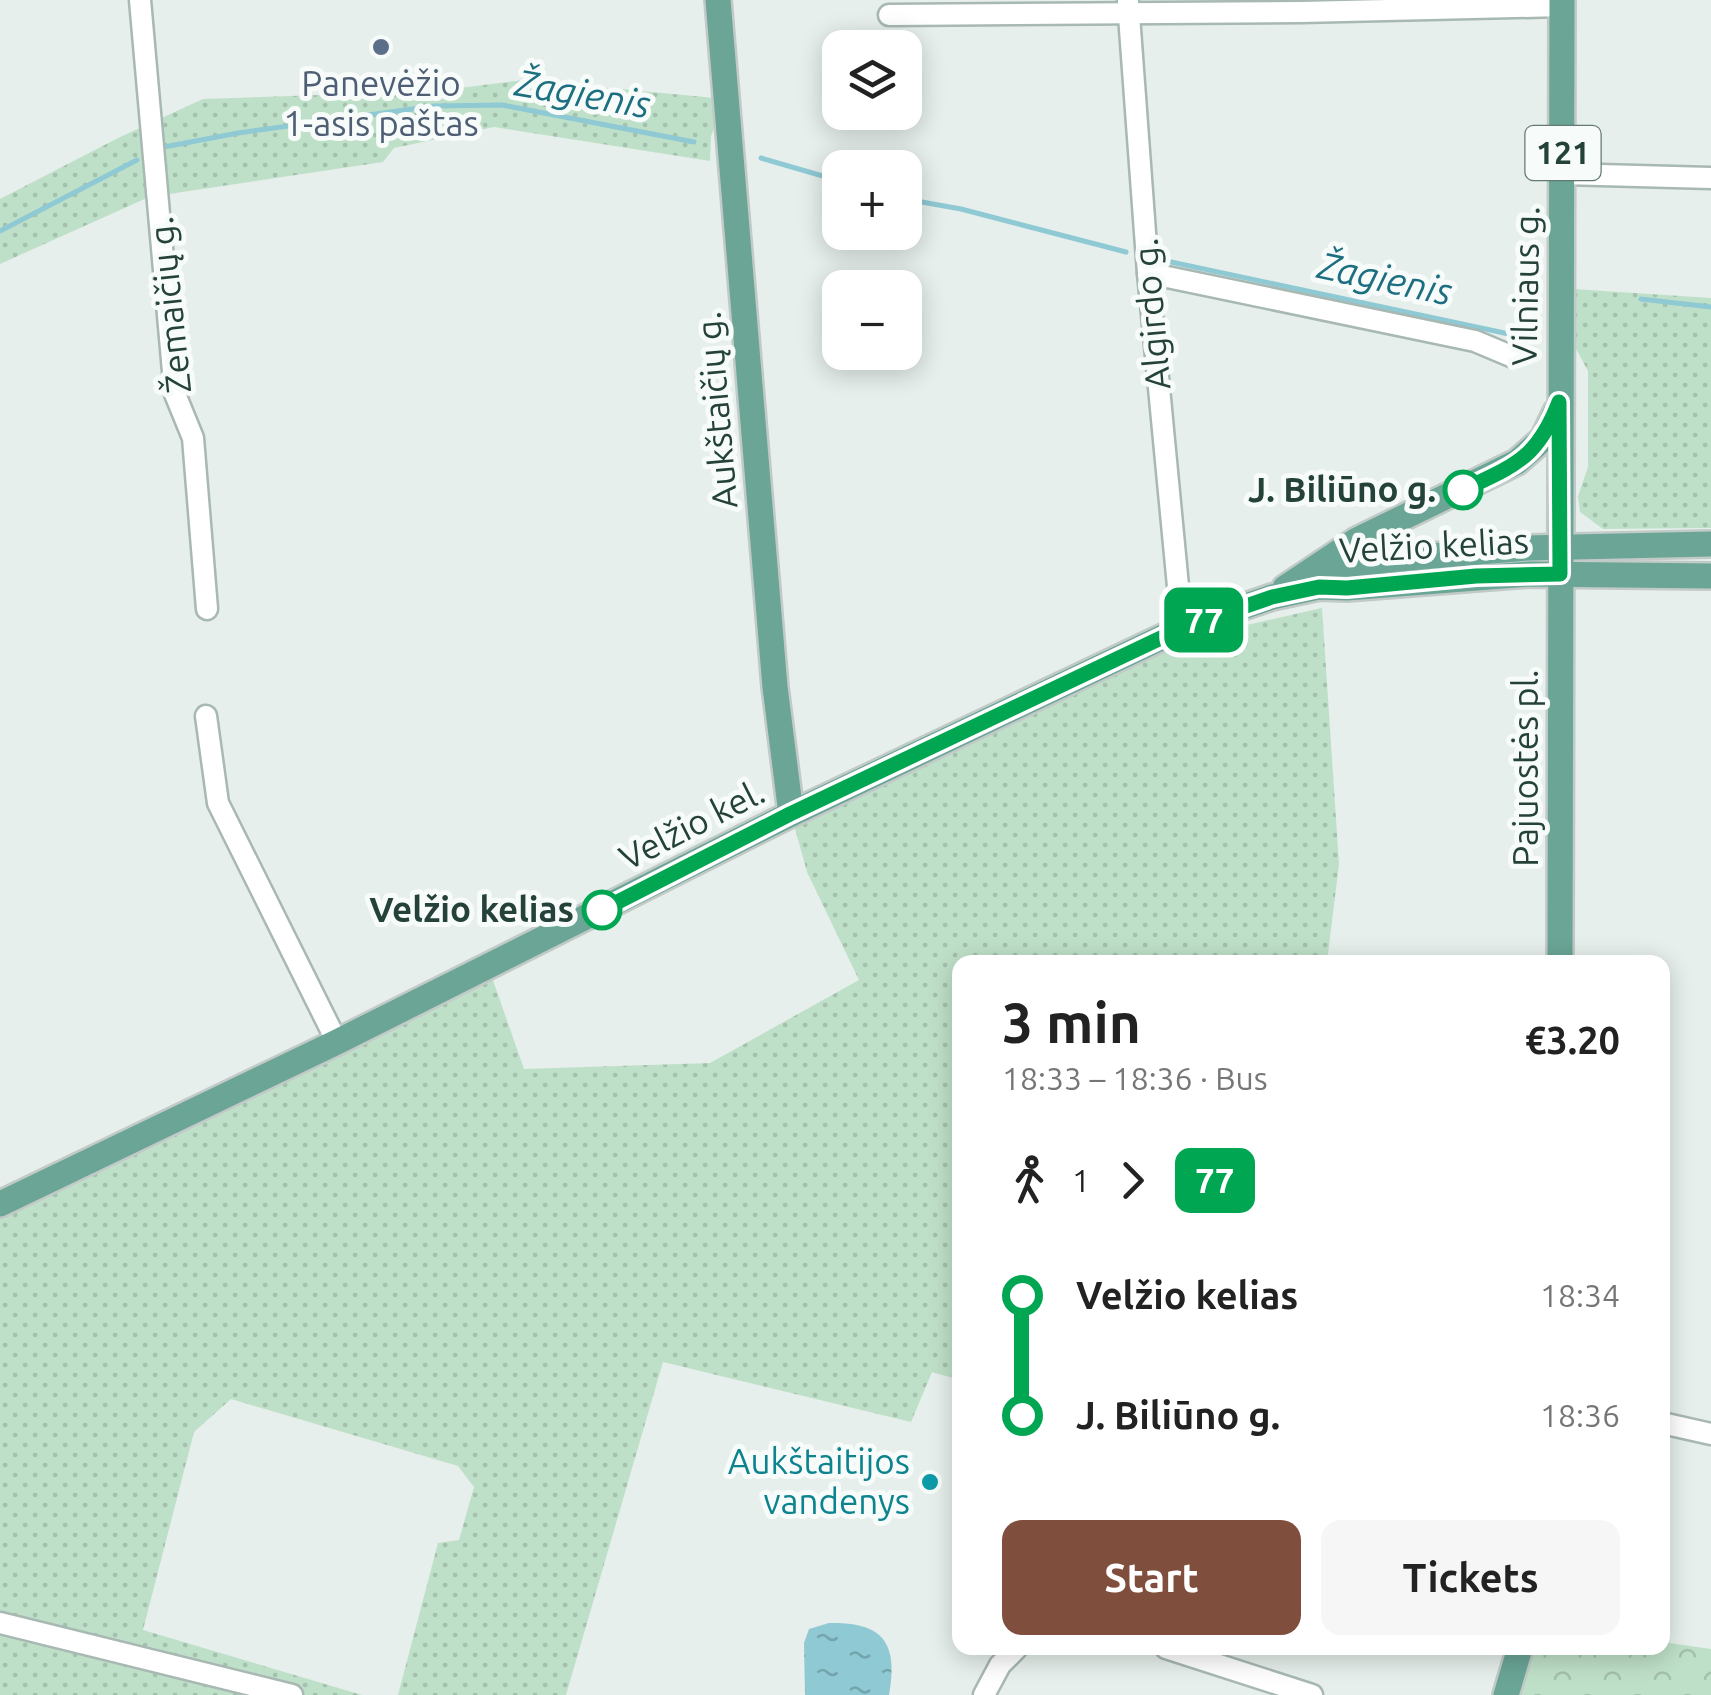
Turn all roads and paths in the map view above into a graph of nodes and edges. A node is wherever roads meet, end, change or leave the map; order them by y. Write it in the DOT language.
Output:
graph roads {
  1 [pos="140,0"];
  2 [pos="718,0"];
  3 [pos="1562,3"];
  4 [pos="1301,6"];
  5 [pos="954,7"];
  6 [pos="1129,7"];
  7 [pos="888,15"];
  8 [pos="1563,174"];
  9 [pos="1711,178"];
  10 [pos="1148,272"];
  11 [pos="1513,356"];
  12 [pos="1559,402"];
  13 [pos="1711,544"];
  14 [pos="1560,546"];
  15 [pos="1560,574"];
  16 [pos="1711,576"];
  17 [pos="1319,587"];
  18 [pos="1272,597"];
  19 [pos="207,609"];
  20 [pos="1182,628"];
  21 [pos="206,716"];
  22 [pos="790,814"];
  23 [pos="1560,955"];
  24 [pos="337,1042"];
  25 [pos="0,1204"];
  26 [pos="1670,1425"];
  27 [pos="1711,1434"];
  28 [pos="0,1623"];
  29 [pos="1010,1655"];
  30 [pos="1188,1655"];
  31 [pos="1518,1655"];
  32 [pos="292,1695"];
  33 [pos="984,1695"];
  34 [pos="1312,1695"];
  35 [pos="1506,1695"];
  1 -- 19 [label="street, Žemaičių g."];
  2 -- 22 [label="main road, Aukštaičių g."];
  3 -- 4 [label="street"];
  3 -- 8 [label="main road, Vilniaus g. / 121"];
  4 -- 6 [label="street"];
  5 -- 6 [label="street"];
  5 -- 7 [label="street"];
  6 -- 10 [label="street, Algirdo g."];
  8 -- 9 [label="street"];
  8 -- 12 [label="main road, Vilniaus g. / 121"];
  10 -- 11 [label="street"];
  10 -- 20 [label="street, Algirdo g."];
  12 -- 14 [label="main road, Vilniaus g. / 121"];
  12 -- 18 [label="main road"];
  13 -- 14 [label="main road"];
  14 -- 15 [label="main road, Vilniaus g. / 121"];
  14 -- 17 [label="main road, Velžio kelias"];
  15 -- 16 [label="main road"];
  15 -- 17 [label="main road, Velžio kelias"];
  15 -- 23 [label="main road, Pajuostės pl."];
  17 -- 18 [label="main road, Velžio kel."];
  18 -- 20 [label="main road, Velžio kel."];
  20 -- 22 [label="main road, Velžio kel."];
  21 -- 24 [label="street"];
  22 -- 24 [label="main road, Velžio kel."];
  24 -- 25 [label="main road, Velžio kel."];
  26 -- 27 [label="street"];
  28 -- 32 [label="street"];
  29 -- 33 [label="street"];
  30 -- 34 [label="street"];
  31 -- 35 [label="main road"];
}
